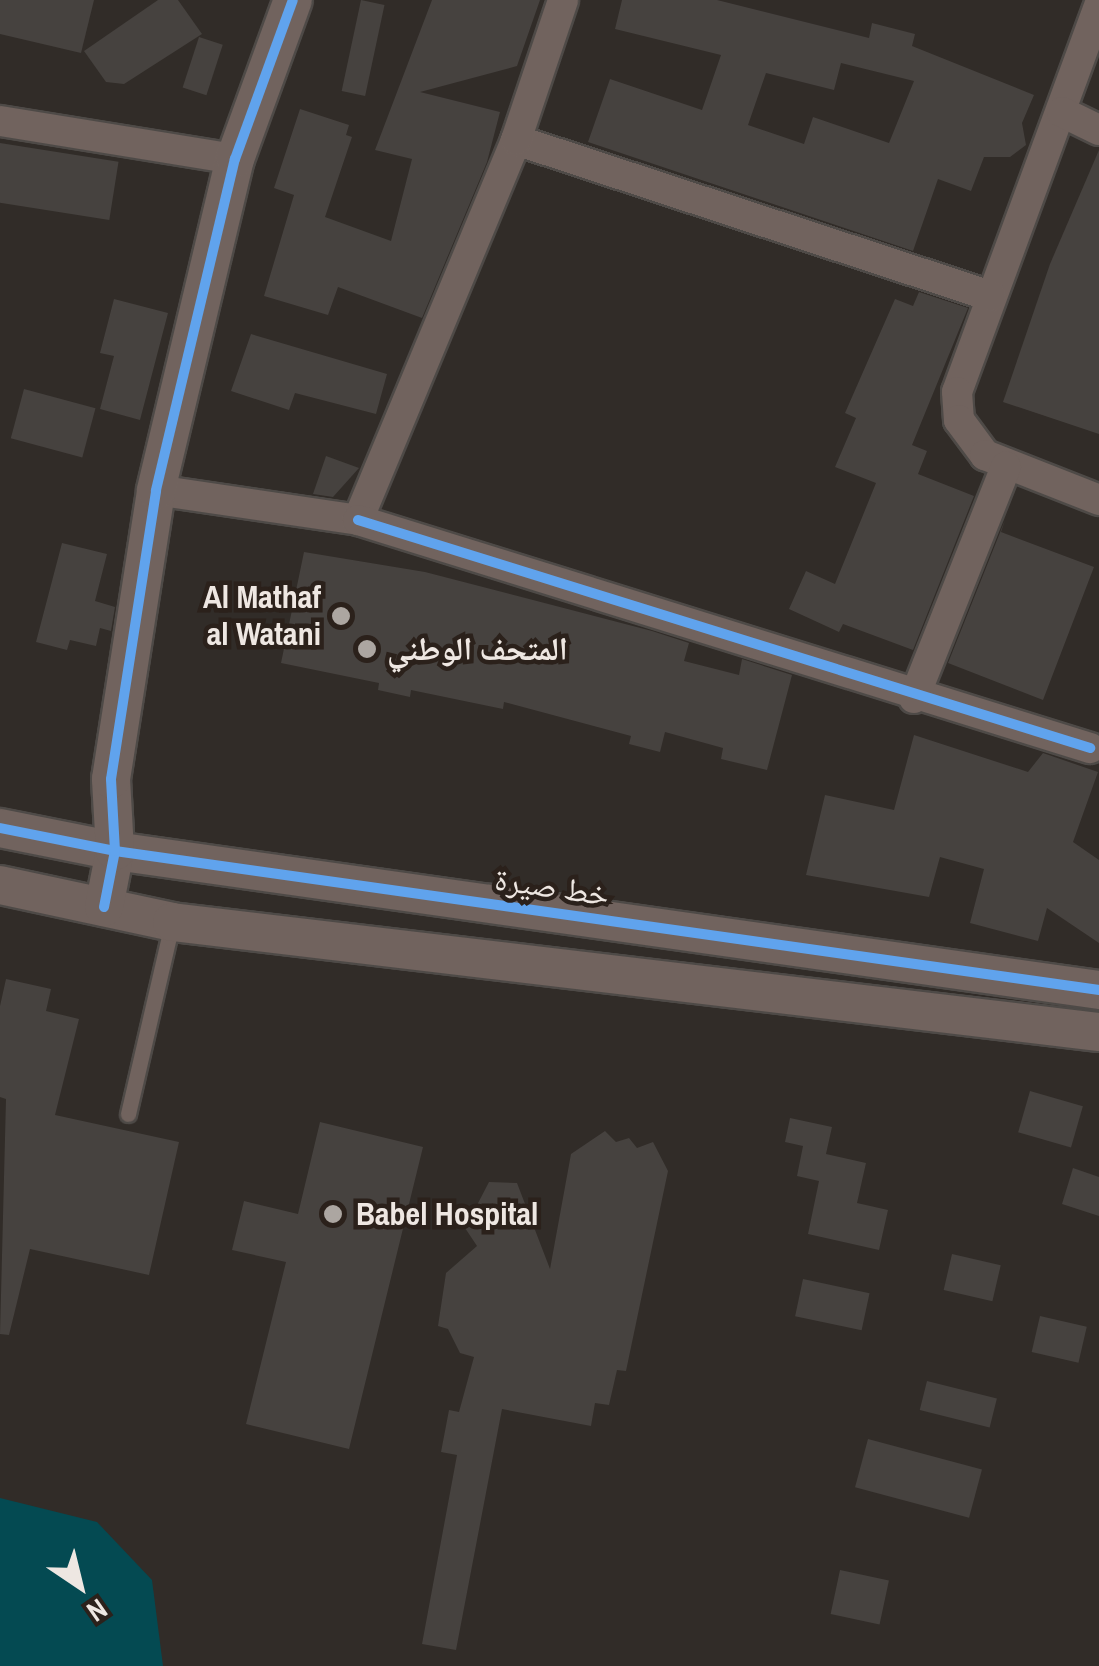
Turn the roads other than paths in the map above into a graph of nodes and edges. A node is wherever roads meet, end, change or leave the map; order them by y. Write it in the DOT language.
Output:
graph roads {
  1 [pos="293,0"];
  2 [pos="562,0"];
  3 [pos="1099,6"];
  4 [pos="1062,112"];
  5 [pos="0,121"];
  6 [pos="1099,130"];
  7 [pos="516,140"];
  8 [pos="235,160"];
  9 [pos="991,296"];
  10 [pos="1006,467"];
  11 [pos="156,490"];
  12 [pos="1099,500"];
  13 [pos="358,520"];
  14 [pos="914,698"];
  15 [pos="1090,748"];
  16 [pos="0,828"];
  17 [pos="115,851"];
  18 [pos="0,885"];
  19 [pos="104,907"];
  20 [pos="172,922"];
  21 [pos="1099,990"];
  22 [pos="1099,1032"];
  23 [pos="128,1114"];
  1 -- 8 [label="street"];
  2 -- 7 [label="street"];
  3 -- 4 [label="street"];
  4 -- 6 [label="street"];
  4 -- 9 [label="street"];
  5 -- 8 [label="street"];
  7 -- 9 [label="street"];
  7 -- 13 [label="street"];
  8 -- 11 [label="street"];
  9 -- 10 [label="street"];
  10 -- 12 [label="street"];
  10 -- 14 [label="street"];
  11 -- 13 [label="street"];
  11 -- 17 [label="street"];
  13 -- 14 [label="street"];
  14 -- 15 [label="street"];
  16 -- 17 [label="street, خط صيرة"];
  17 -- 19 [label="street"];
  17 -- 21 [label="street, خط صيرة"];
  18 -- 19 [label="street"];
  19 -- 20 [label="street"];
  20 -- 22 [label="street"];
  20 -- 23 [label="lane"];
}
